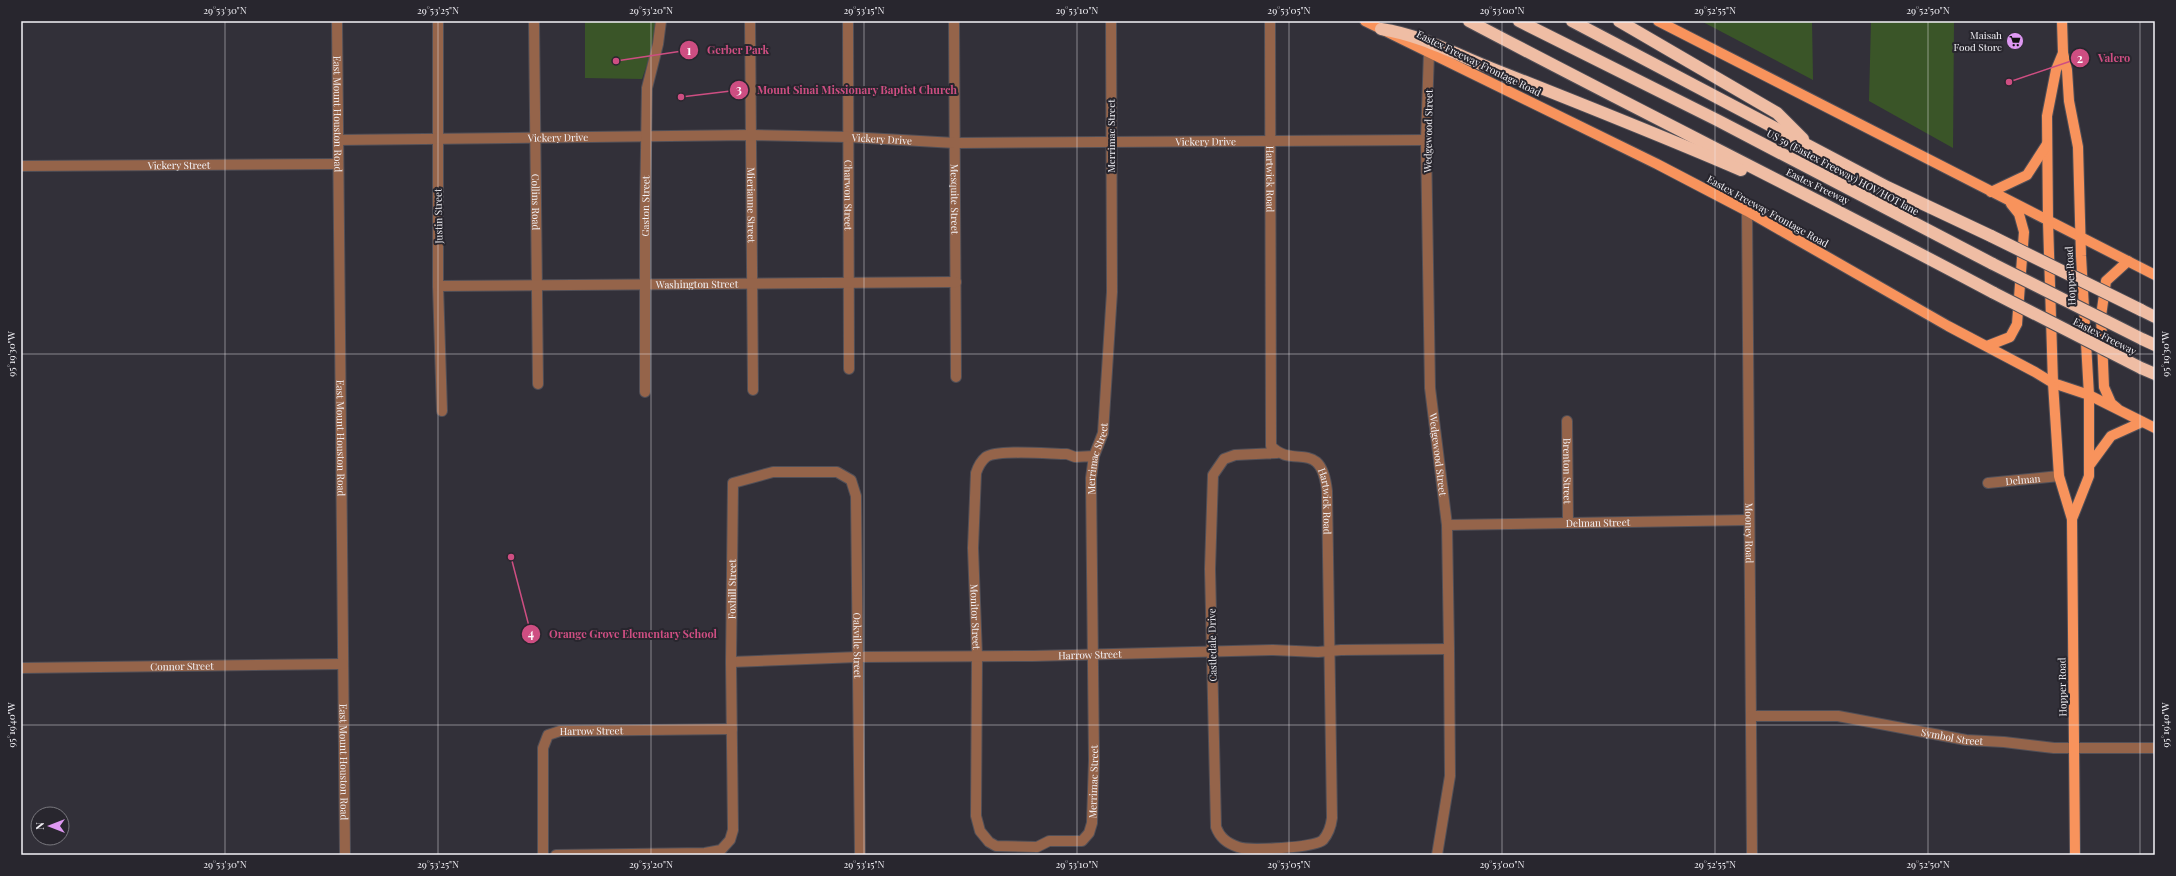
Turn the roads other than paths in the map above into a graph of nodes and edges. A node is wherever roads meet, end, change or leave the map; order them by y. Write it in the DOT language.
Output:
graph roads {
  1 [pos="337,21"];
  2 [pos="438,21"];
  3 [pos="534,21"];
  4 [pos="661,21"];
  5 [pos="750,21"];
  6 [pos="848,21"];
  7 [pos="954,21"];
  8 [pos="1111,21"];
  9 [pos="1270,21"];
  10 [pos="1365,21"];
  11 [pos="1469,21"];
  12 [pos="1519,21"];
  13 [pos="1572,21"];
  14 [pos="1619,21"];
  15 [pos="1658,21"];
  16 [pos="2062,21"];
  17 [pos="1381,29"];
  18 [pos="1429,52"];
  19 [pos="2063,53"];
  20 [pos="751,135"];
  21 [pos="646,137"];
  22 [pos="849,137"];
  23 [pos="535,138"];
  24 [pos="438,139"];
  25 [pos="338,140"];
  26 [pos="1426,140"];
  27 [pos="1111,141"];
  28 [pos="1269,141"];
  29 [pos="955,143"];
  30 [pos="2047,144"];
  31 [pos="1810,147"];
  32 [pos="338,164"];
  33 [pos="21,166"];
  34 [pos="1991,192"];
  35 [pos="2008,201"];
  36 [pos="1747,211"];
  37 [pos="1856,219"];
  38 [pos="2048,221"];
  39 [pos="2080,237"];
  40 [pos="2128,261"];
  41 [pos="2155,274"];
  42 [pos="849,282"];
  43 [pos="956,282"];
  44 [pos="752,283"];
  45 [pos="646,284"];
  46 [pos="537,285"];
  47 [pos="438,286"];
  48 [pos="2155,316"];
  49 [pos="2155,345"];
  50 [pos="1987,346"];
  51 [pos="849,369"];
  52 [pos="2155,374"];
  53 [pos="956,377"];
  54 [pos="2053,383"];
  55 [pos="538,384"];
  56 [pos="753,390"];
  57 [pos="646,392"];
  58 [pos="2089,395"];
  59 [pos="442,410"];
  60 [pos="2123,414"];
  61 [pos="1567,420"];
  62 [pos="2142,422"];
  63 [pos="2155,428"];
  64 [pos="1277,453"];
  65 [pos="1094,456"];
  66 [pos="2089,466"];
  67 [pos="811,471"];
  68 [pos="2059,476"];
  69 [pos="1988,483"];
  70 [pos="2072,519"];
  71 [pos="1749,520"];
  72 [pos="1568,522"];
  73 [pos="1447,525"];
  74 [pos="1449,649"];
  75 [pos="1330,652"];
  76 [pos="1212,653"];
  77 [pos="1092,654"];
  78 [pos="977,656"];
  79 [pos="858,657"];
  80 [pos="731,662"];
  81 [pos="343,664"];
  82 [pos="21,668"];
  83 [pos="1751,716"];
  84 [pos="732,730"];
  85 [pos="2074,748"];
  86 [pos="2155,748"];
  87 [pos="1031,847"];
  88 [pos="1268,848"];
  89 [pos="345,855"];
  90 [pos="543,855"];
  91 [pos="556,855"];
  92 [pos="860,855"];
  93 [pos="1437,855"];
  94 [pos="1752,855"];
  95 [pos="2075,855"];
  1 -- 25 [label="street, East Mount Houston Road"];
  2 -- 24 [label="street, Justin Street"];
  3 -- 23 [label="street, Collins Road"];
  4 -- 21 [label="street, Gaston Street"];
  5 -- 20 [label="street, Mierianne Street"];
  6 -- 22 [label="street, Charwon Street"];
  7 -- 29 [label="street, Mesquite Street"];
  8 -- 27 [label="street, Merrimac Street"];
  9 -- 28 [label="street, Hartwick Road"];
  10 -- 17 [label="main road, Eastex Freeway Frontage Road"];
  11 -- 37 [label="highway, Eastex Freeway"];
  12 -- 49 [label="highway, US 59 (Eastex Freeway) HOV/HOT lane, bridge"];
  13 -- 31 [label="highway"];
  14 -- 31 [label="highway"];
  15 -- 34 [label="main road"];
  16 -- 19 [label="main road, Hopper Road"];
  17 -- 18 [label="main road, Eastex Freeway Frontage Road"];
  17 -- 37 [label="highway"];
  18 -- 26 [label="street, Wedgewood Street"];
  18 -- 36 [label="main road, Eastex Freeway Frontage Road"];
  19 -- 30 [label="main road, Hopper Road"];
  19 -- 39 [label="main road, Hopper Road"];
  20 -- 21 [label="street, Vickery Drive"];
  20 -- 22 [label="street, Vickery Drive"];
  20 -- 44 [label="street, Mierianne Street"];
  21 -- 23 [label="street, Vickery Drive"];
  21 -- 45 [label="street, Gaston Street"];
  22 -- 29 [label="street, Vickery Drive"];
  22 -- 42 [label="street, Charwon Street"];
  23 -- 24 [label="street, Vickery Drive"];
  23 -- 46 [label="street, Collins Road"];
  24 -- 25 [label="street, Vickery Drive"];
  24 -- 47 [label="street, Justin Street"];
  25 -- 32 [label="street, East Mount Houston Road"];
  26 -- 28 [label="street, Vickery Drive"];
  26 -- 73 [label="street, Wedgewood Street"];
  27 -- 28 [label="street, Vickery Drive"];
  27 -- 29 [label="street, Vickery Drive"];
  27 -- 65 [label="street, Merrimac Street"];
  28 -- 64 [label="street, Hartwick Road"];
  29 -- 43 [label="street, Mesquite Street"];
  30 -- 34 [label="main road"];
  30 -- 38 [label="main road, Hopper Road"];
  31 -- 48 [label="highway, bridge"];
  32 -- 33 [label="street, Vickery Street"];
  32 -- 81 [label="street, East Mount Houston Road"];
  34 -- 35 [label="main road"];
  35 -- 38 [label="main road"];
  35 -- 50 [label="main road"];
  36 -- 50 [label="main road, Eastex Freeway Frontage Road"];
  36 -- 71 [label="street, Mooney Road"];
  37 -- 52 [label="highway, Eastex Freeway, bridge"];
  38 -- 39 [label="main road"];
  38 -- 54 [label="main road, Hopper Road"];
  39 -- 40 [label="main road"];
  39 -- 58 [label="main road, Hopper Road"];
  40 -- 41 [label="main road"];
  40 -- 60 [label="main road"];
  42 -- 43 [label="street, Washington Street"];
  42 -- 44 [label="street, Washington Street"];
  42 -- 51 [label="street, Charwon Street"];
  43 -- 53 [label="street, Mesquite Street"];
  44 -- 45 [label="street, Washington Street"];
  44 -- 56 [label="street, Mierianne Street"];
  45 -- 46 [label="street, Washington Street"];
  45 -- 57 [label="street, Gaston Street"];
  46 -- 47 [label="street, Washington Street"];
  46 -- 55 [label="street, Collins Road"];
  47 -- 59 [label="street, Justin Street"];
  50 -- 54 [label="main road, Eastex Freeway Frontage Road"];
  54 -- 58 [label="main road, Eastex Freeway Frontage Road"];
  54 -- 68 [label="main road, Hopper Road"];
  58 -- 60 [label="main road, Eastex Freeway Frontage Road"];
  58 -- 66 [label="main road, Hopper Road"];
  60 -- 62 [label="main road, Eastex Freeway Frontage Road"];
  61 -- 72 [label="street, Brenton Street"];
  62 -- 63 [label="main road, Eastex Freeway Frontage Road"];
  62 -- 66 [label="main road"];
  64 -- 75 [label="street, Hartwick Road"];
  64 -- 76 [label="street, Castledale Drive"];
  65 -- 77 [label="street, Merrimac Street"];
  65 -- 78 [label="street, Monitor Street"];
  66 -- 70 [label="main road, Hopper Road"];
  67 -- 79 [label="street, Oakville Street"];
  67 -- 80 [label="street, Foxhill Street"];
  68 -- 69 [label="street, Delman"];
  68 -- 70 [label="main road, Hopper Road"];
  70 -- 85 [label="main road, Hopper Road"];
  71 -- 72 [label="street, Delman Street"];
  71 -- 83 [label="street, Mooney Road"];
  72 -- 73 [label="street, Delman Street"];
  73 -- 74 [label="street, Wedgewood Street"];
  74 -- 75 [label="street, Harrow Street"];
  74 -- 93 [label="street, Wedgewood Street"];
  75 -- 76 [label="street, Harrow Street"];
  75 -- 88 [label="street, Hartwick Road"];
  76 -- 77 [label="street, Harrow Street"];
  76 -- 88 [label="street, Castledale Drive"];
  77 -- 78 [label="street, Harrow Street"];
  77 -- 87 [label="street, Merrimac Street"];
  78 -- 79 [label="street, Harrow Street"];
  78 -- 87 [label="street, Monitor Street"];
  79 -- 80 [label="street, Harrow Street"];
  79 -- 92 [label="street, Oakville Street"];
  80 -- 84 [label="street, Foxhill Street"];
  81 -- 82 [label="street, Connor Street"];
  81 -- 89 [label="street, East Mount Houston Road"];
  83 -- 85 [label="street, Symbol Street"];
  83 -- 94 [label="street, Mooney Road"];
  84 -- 90 [label="street, Harrow Street"];
  84 -- 91 [label="street, Foxhill Street"];
  85 -- 86 [label="street, Symbol Street"];
  85 -- 95 [label="main road, Hopper Road"];
}
